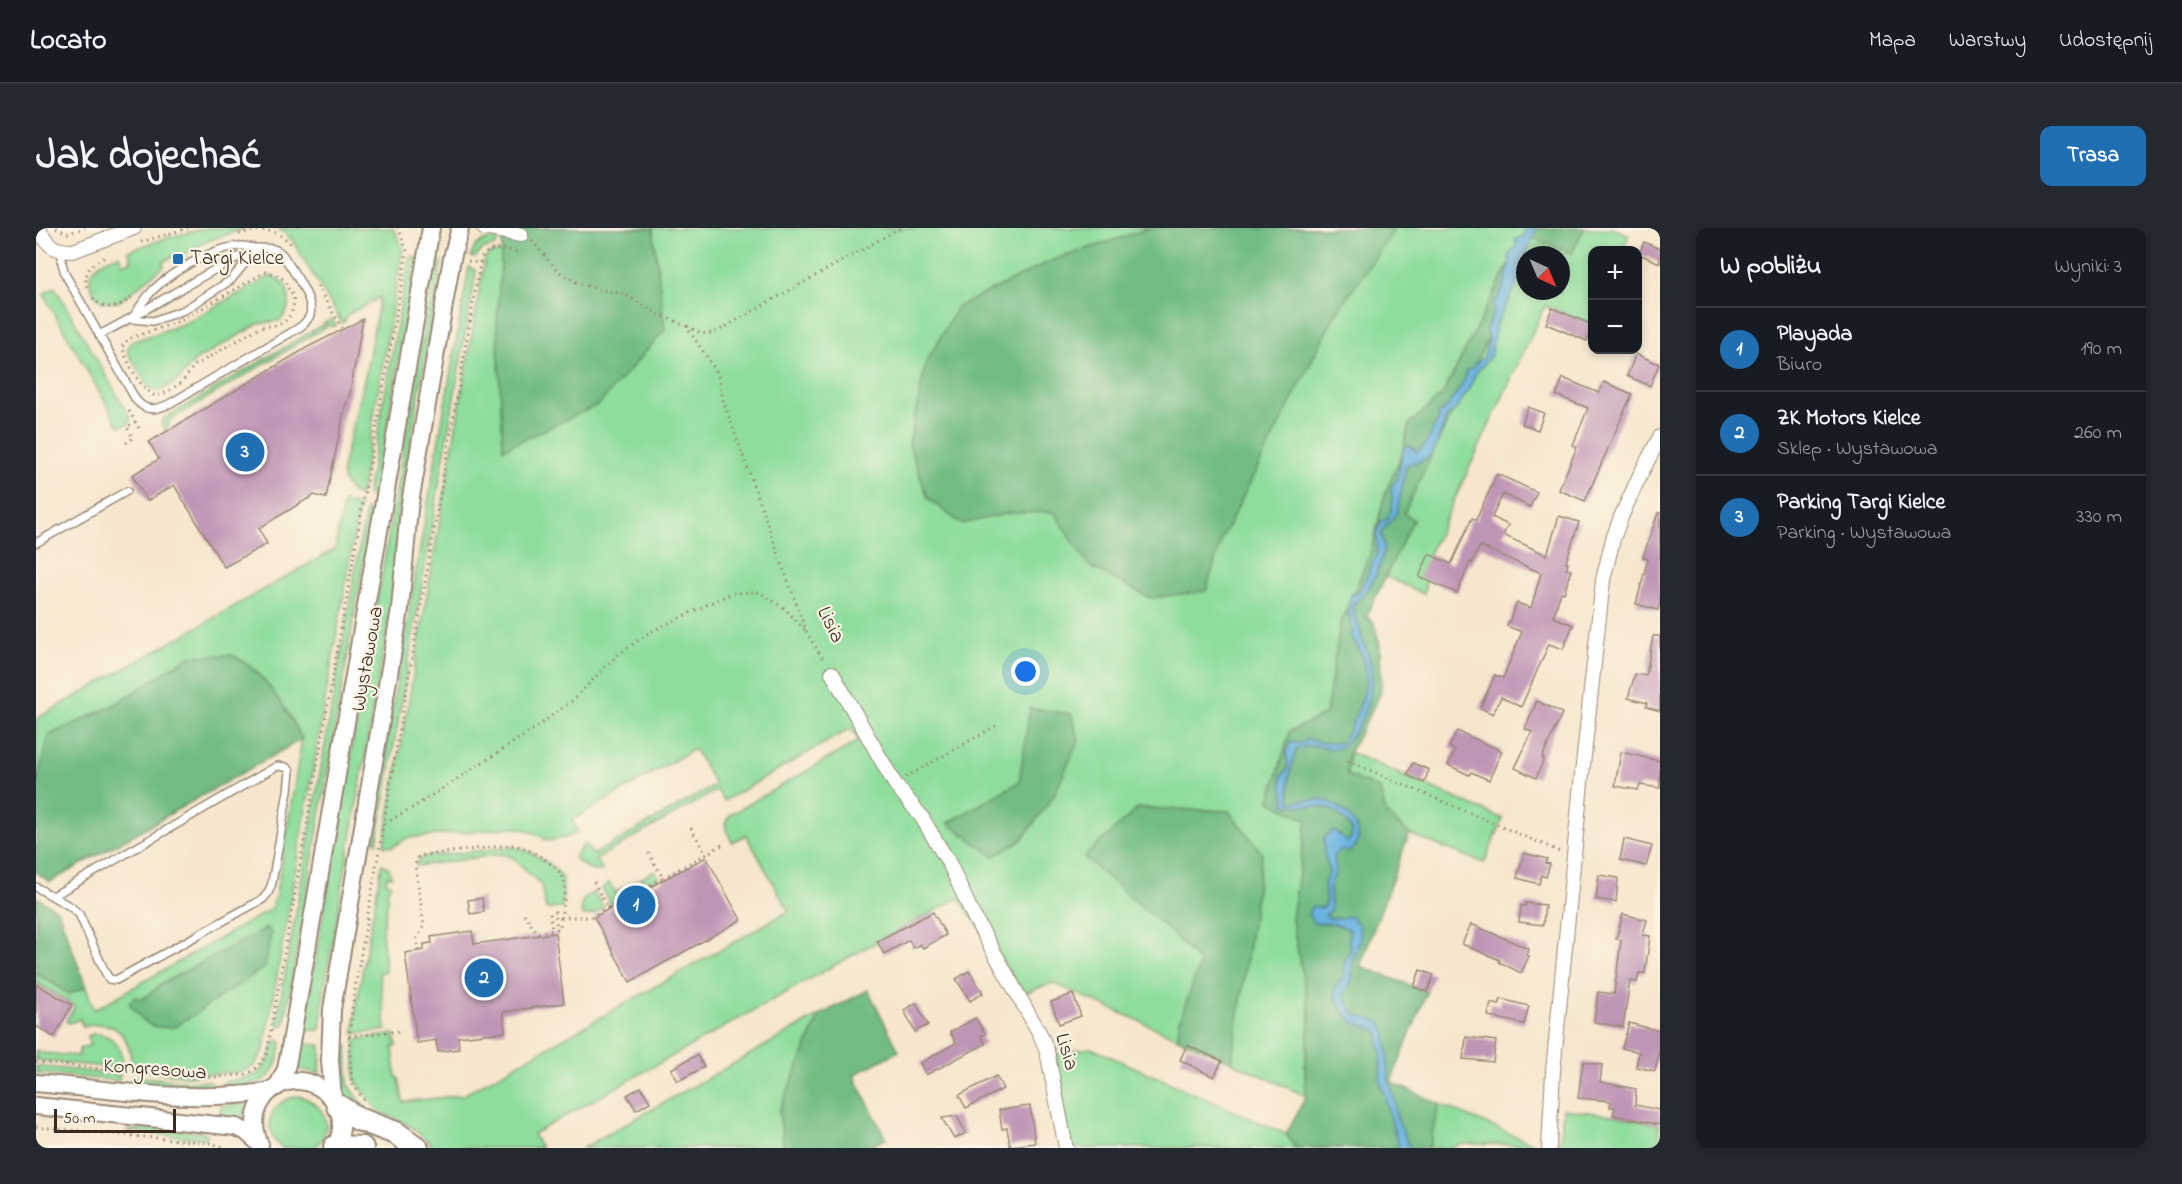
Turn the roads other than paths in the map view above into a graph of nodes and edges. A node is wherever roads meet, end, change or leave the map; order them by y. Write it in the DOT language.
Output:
graph roads {
  1 [pos="38,228"];
  2 [pos="134,228"];
  3 [pos="431,228"];
  4 [pos="460,228"];
  5 [pos="484,228"];
  6 [pos="521,235"];
  7 [pos="257,248"];
  8 [pos="62,251"];
  9 [pos="132,319"];
  10 [pos="99,335"];
  11 [pos="1660,437"];
  12 [pos="127,491"];
  13 [pos="36,543"];
  14 [pos="832,673"];
  15 [pos="36,887"];
  16 [pos="53,896"];
  17 [pos="36,1083"];
  18 [pos="273,1089"];
  19 [pos="336,1102"];
  20 [pos="36,1106"];
  21 [pos="1065,1142"];
  22 [pos="261,1146"];
  23 [pos="335,1148"];
  24 [pos="362,1148"];
  25 [pos="417,1148"];
  26 [pos="1549,1148"];
  1 -- 8 [label="street"];
  2 -- 8 [label="street"];
  3 -- 18 [label="street, Wystawowa"];
  4 -- 19 [label="street, Wystawowa"];
  5 -- 6 [label="street"];
  7 -- 9 [label="lane"];
  7 -- 9 [label="lane"];
  7 -- 9 [label="lane"];
  7 -- 10 [label="lane"];
  8 -- 10 [label="lane"];
  9 -- 10 [label="lane"];
  11 -- 26 [label="street"];
  12 -- 13 [label="lane"];
  14 -- 21 [label="street, Lisia"];
  15 -- 16 [label="lane"];
  16 -- 16 [label="lane"];
  17 -- 18 [label="street, Kongresowa"];
  18 -- 19 [label="street, Kongresowa"];
  18 -- 22 [label="street, Wystawowa"];
  19 -- 23 [label="street, Wystawowa"];
  19 -- 25 [label="main road"];
  20 -- 22 [label="street"];
  23 -- 24 [label="main road"];
}
